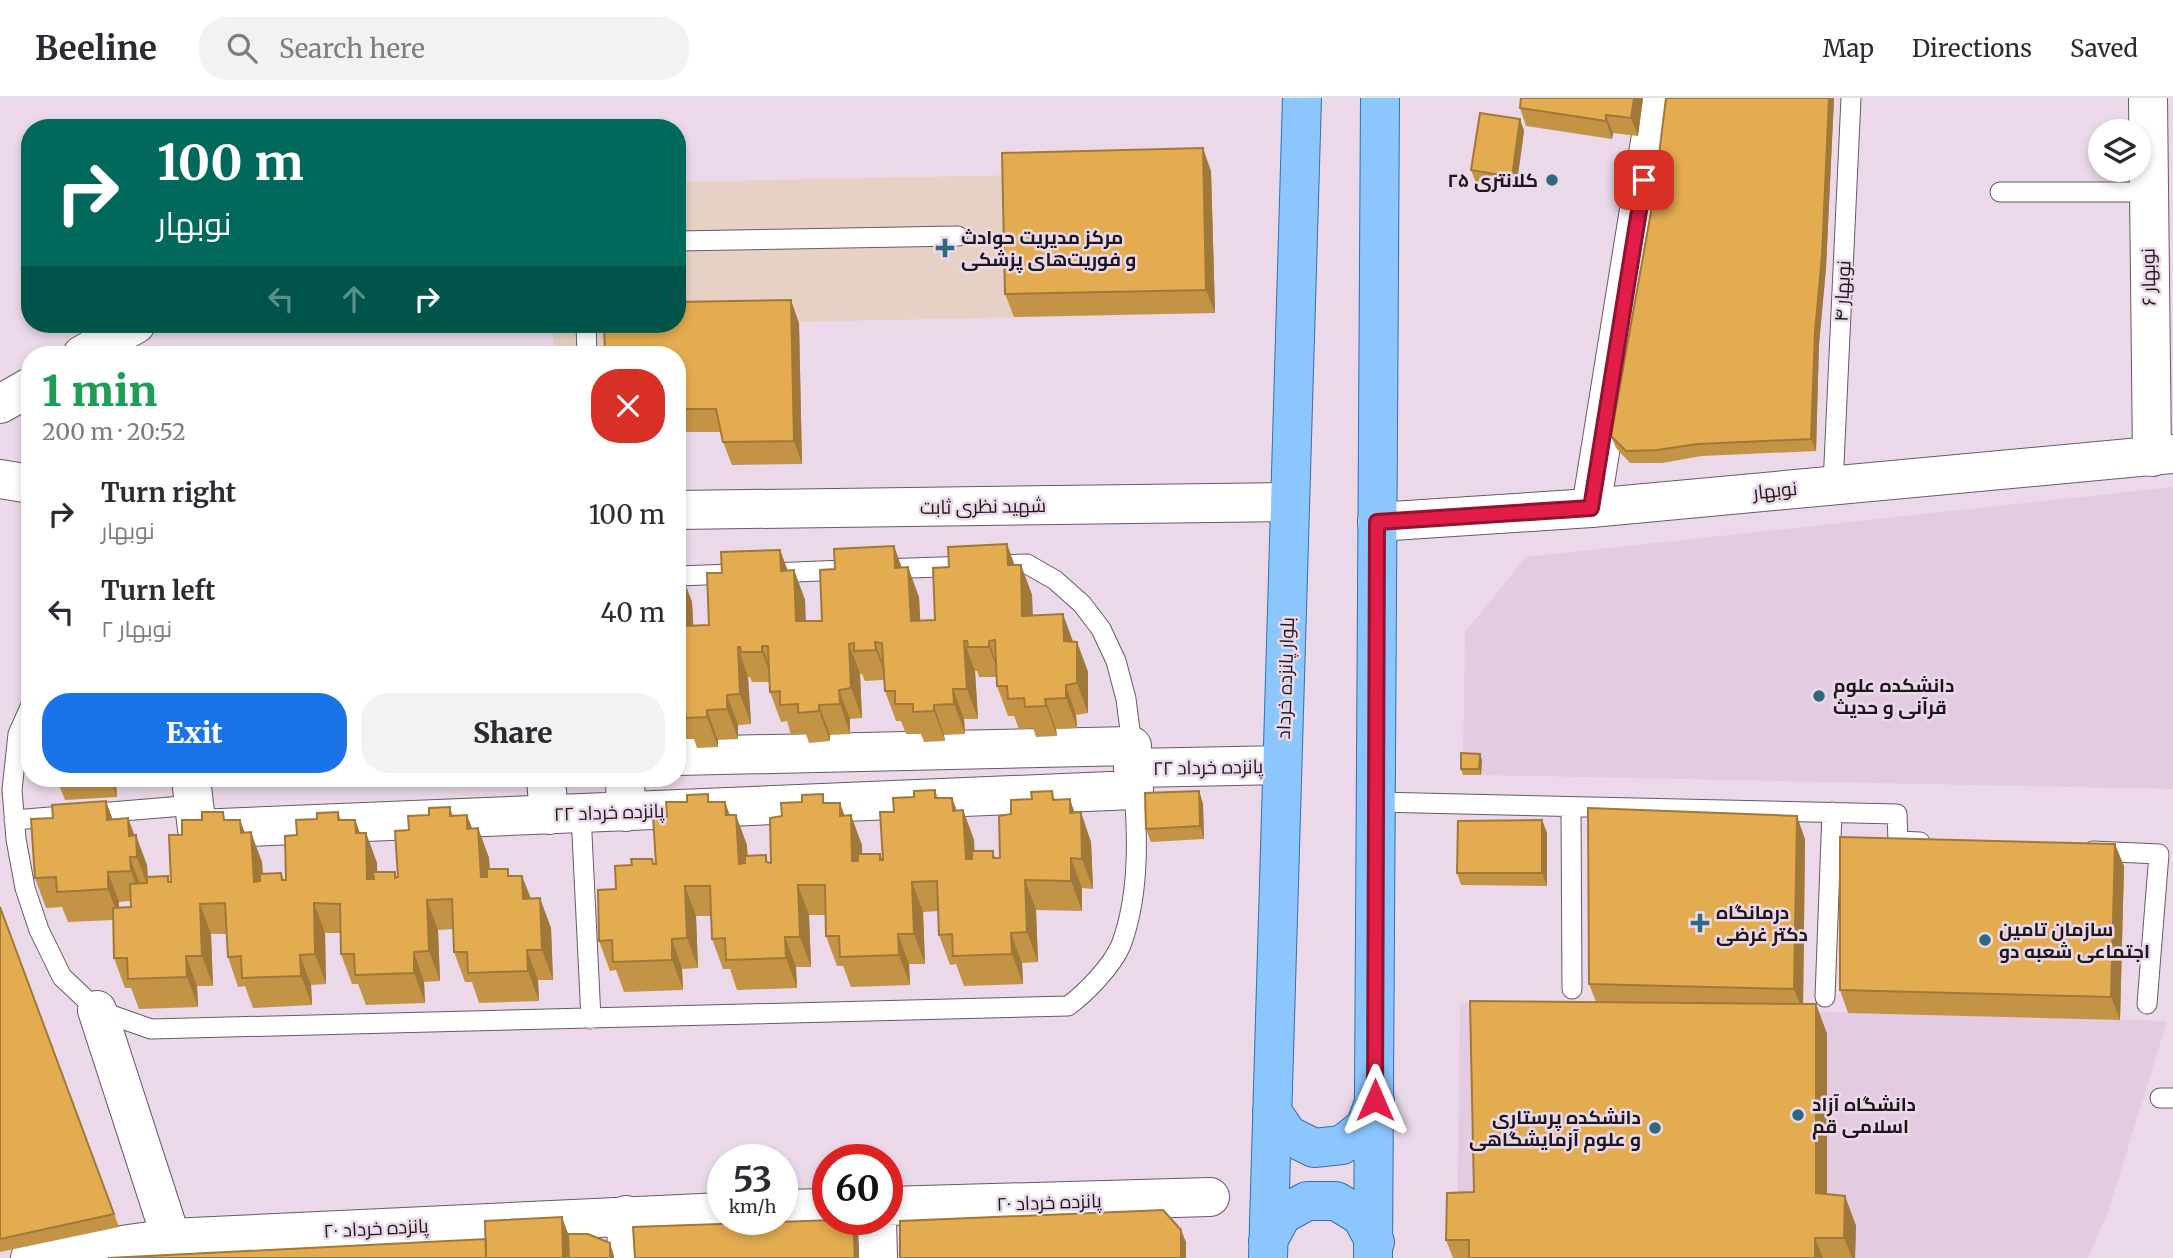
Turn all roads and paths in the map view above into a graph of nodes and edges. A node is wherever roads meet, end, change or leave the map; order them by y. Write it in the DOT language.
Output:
graph roads {
  1 [pos="1302,98"];
  2 [pos="1380,98"];
  3 [pos="1657,98"];
  4 [pos="1851,98"];
  5 [pos="2148,98"];
  6 [pos="2000,192"];
  7 [pos="2156,211"];
  8 [pos="958,236"];
  9 [pos="686,241"];
  10 [pos="120,333"];
  11 [pos="98,346"];
  12 [pos="21,392"];
  13 [pos="0,404"];
  14 [pos="2162,456"];
  15 [pos="0,479"];
  16 [pos="21,482"];
  17 [pos="1833,485"];
  18 [pos="1290,502"];
  19 [pos="1591,508"];
  20 [pos="686,510"];
  21 [pos="1377,522"];
  22 [pos="686,576"];
  23 [pos="21,728"];
  24 [pos="686,756"];
  25 [pos="1282,765"];
  26 [pos="1133,768"];
  27 [pos="193,792"];
  28 [pos="625,795"];
  29 [pos="558,802"];
  30 [pos="1376,802"];
  31 [pos="1572,807"];
  32 [pos="1832,812"];
  33 [pos="14,820"];
  34 [pos="1939,843"];
  35 [pos="2076,850"];
  36 [pos="1572,989"];
  37 [pos="1825,997"];
  38 [pos="2147,1004"];
  39 [pos="97,1010"];
  40 [pos="591,1018"];
  41 [pos="1375,1100"];
  42 [pos="1272,1111"];
  43 [pos="1210,1197"];
  44 [pos="903,1206"];
  45 [pos="707,1212"];
  46 [pos="626,1215"];
  47 [pos="877,1235"];
  48 [pos="171,1238"];
  49 [pos="1268,1249"];
  50 [pos="1374,1250"];
  51 [pos="30,1258"];
  52 [pos="627,1258"];
  53 [pos="878,1258"];
  1 -- 18 [label="main road, بلوار پانزده خرداد"];
  2 -- 21 [label="main road"];
  3 -- 19 [label="street"];
  4 -- 17 [label="lane, نوبهار ۴"];
  5 -- 7 [label="street, نوبهار ۶"];
  6 -- 7 [label="lane"];
  7 -- 14 [label="street, نوبهار ۶"];
  8 -- 9 [label="lane"];
  10 -- 11 [label="street"];
  12 -- 13 [label="street"];
  14 -- 17 [label="street, نوبهار"];
  15 -- 16 [label="street"];
  17 -- 19 [label="street, نوبهار"];
  18 -- 20 [label="street, شهید نظری ثابت"];
  18 -- 25 [label="main road, بلوار پانزده خرداد"];
  19 -- 21 [label="street, نوبهار"];
  21 -- 30 [label="main road"];
  22 -- 26 [label="lane"];
  23 -- 33 [label="lane"];
  24 -- 26 [label="street, پانزده خرداد ۲۲"];
  25 -- 26 [label="street, پانزده خرداد ۲۲"];
  25 -- 42 [label="main road, بلوار پانزده خرداد"];
  26 -- 28 [label="street, پانزده خرداد ۲۲"];
  26 -- 40 [label="lane"];
  27 -- 29 [label="street, پانزده خرداد ۲۲"];
  27 -- 33 [label="lane"];
  28 -- 29 [label="street, پانزده خرداد ۲۲"];
  29 -- 40 [label="lane"];
  30 -- 31 [label="lane"];
  30 -- 41 [label="main road"];
  31 -- 32 [label="lane"];
  31 -- 36 [label="lane"];
  32 -- 34 [label="lane"];
  32 -- 37 [label="lane"];
  33 -- 39 [label="lane"];
  35 -- 38 [label="lane"];
  39 -- 40 [label="lane"];
  39 -- 48 [label="street"];
  41 -- 42 [label="main road"];
  41 -- 50 [label="main road"];
  42 -- 49 [label="main road, بلوار پانزده خرداد"];
  43 -- 44 [label="street, پانزده خرداد ۲۰"];
  45 -- 46 [label="street, پانزده خرداد ۲۰"];
  46 -- 48 [label="street, پانزده خرداد ۲۰"];
  46 -- 52 [label="street"];
  47 -- 53 [label="street"];
  48 -- 51 [label="street, پانزده خرداد ۲۰"];
  49 -- 50 [label="main road"];
}
